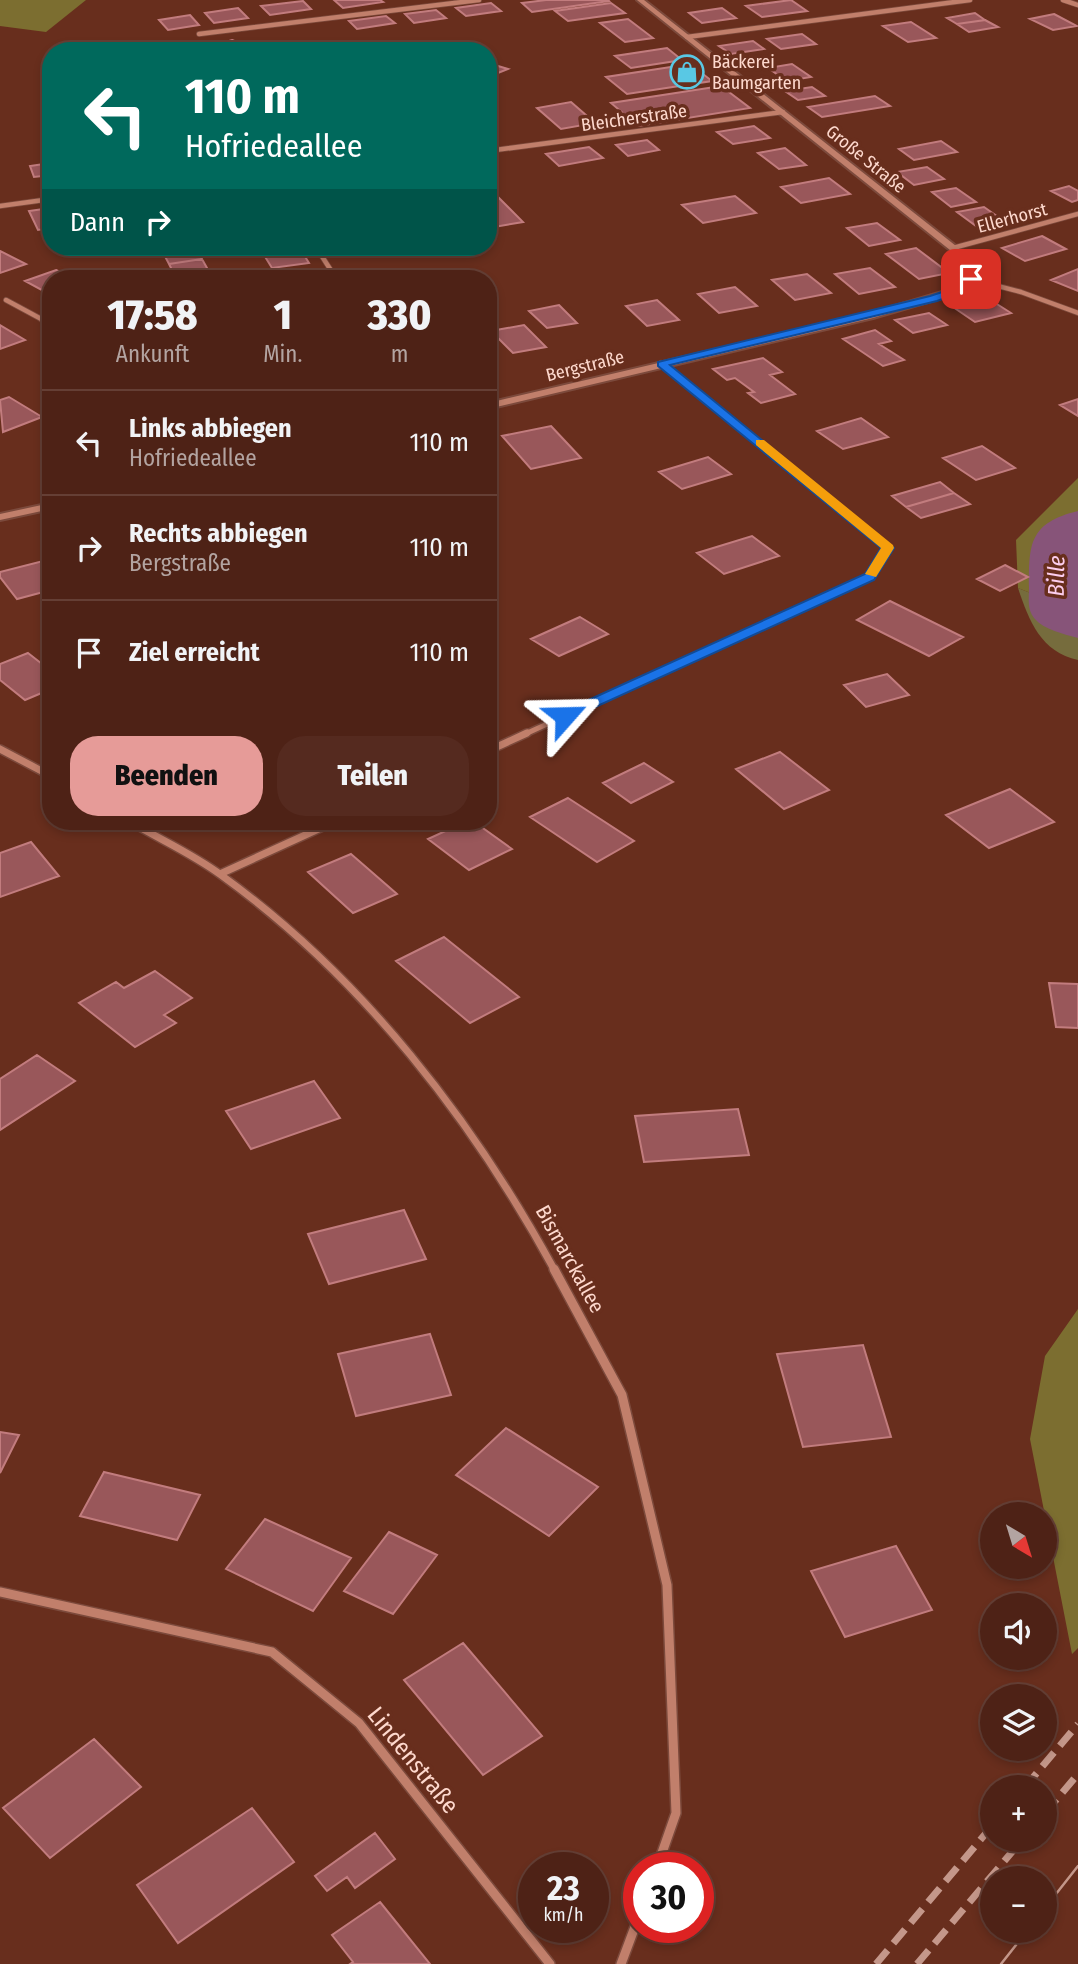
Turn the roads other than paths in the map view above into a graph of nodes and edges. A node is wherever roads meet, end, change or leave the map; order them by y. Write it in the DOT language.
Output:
graph roads {
  1 [pos="479,0"];
  2 [pos="640,0"];
  3 [pos="970,0"];
  4 [pos="1063,0"];
  5 [pos="1078,5"];
  6 [pos="199,34"];
  7 [pos="687,37"];
  8 [pos="783,112"];
  9 [pos="497,150"];
  10 [pos="42,200"];
  11 [pos="0,206"];
  12 [pos="1078,214"];
  13 [pos="953,248"];
  14 [pos="971,279"];
  15 [pos="6,300"];
  16 [pos="1078,313"];
  17 [pos="42,319"];
  18 [pos="662,364"];
  19 [pos="497,404"];
  20 [pos="42,508"];
  21 [pos="0,517"];
  22 [pos="497,747"];
  23 [pos="0,749"];
  24 [pos="42,771"];
  25 [pos="144,830"];
  26 [pos="316,830"];
  27 [pos="220,874"];
  28 [pos="0,1592"];
  29 [pos="662,1852"];
  30 [pos="629,1943"];
  31 [pos="550,1964"];
  32 [pos="621,1964"];
  1 -- 6 [label="street"];
  2 -- 7 [label="street, Große Straße"];
  3 -- 7 [label="street"];
  4 -- 5 [label="street"];
  7 -- 8 [label="street, Große Straße"];
  8 -- 9 [label="street, Bleicherstraße"];
  8 -- 13 [label="street, Große Straße"];
  10 -- 11 [label="street"];
  12 -- 13 [label="street, Ellerhorst"];
  13 -- 14 [label="street, Große Straße"];
  14 -- 16 [label="street"];
  14 -- 18 [label="street, Bergstraße"];
  15 -- 17 [label="street"];
  18 -- 19 [label="street, Bergstraße"];
  18 -- 22 [label="street"];
  20 -- 21 [label="street"];
  23 -- 24 [label="street"];
  25 -- 27 [label="street, Bismarckallee"];
  26 -- 27 [label="street"];
  27 -- 29 [label="street, Bismarckallee"];
  28 -- 31 [label="street, Lindenstraße"];
  30 -- 32 [label="street"];
}
